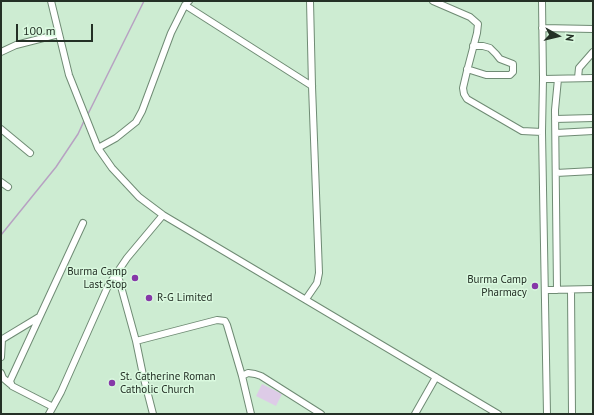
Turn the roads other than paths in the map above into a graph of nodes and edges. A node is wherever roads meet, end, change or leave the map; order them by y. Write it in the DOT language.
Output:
graph roads {
  1 [pos="51,1"];
  2 [pos="310,1"];
  3 [pos="433,1"];
  4 [pos="542,1"];
  5 [pos="187,3"];
  6 [pos="542,28"];
  7 [pos="593,29"];
  8 [pos="59,34"];
  9 [pos="473,46"];
  10 [pos="1,52"];
  11 [pos="593,52"];
  12 [pos="467,69"];
  13 [pos="578,78"];
  14 [pos="593,78"];
  15 [pos="543,79"];
  16 [pos="558,79"];
  17 [pos="312,86"];
  18 [pos="593,118"];
  19 [pos="555,119"];
  20 [pos="1,129"];
  21 [pos="593,131"];
  22 [pos="542,132"];
  23 [pos="556,132"];
  24 [pos="98,148"];
  25 [pos="30,153"];
  26 [pos="593,171"];
  27 [pos="556,173"];
  28 [pos="1,182"];
  29 [pos="8,188"];
  30 [pos="164,215"];
  31 [pos="83,224"];
  32 [pos="117,272"];
  33 [pos="593,289"];
  34 [pos="546,290"];
  35 [pos="557,290"];
  36 [pos="571,290"];
  37 [pos="306,299"];
  38 [pos="39,317"];
  39 [pos="22,327"];
  40 [pos="30,335"];
  41 [pos="2,340"];
  42 [pos="136,341"];
  43 [pos="1,357"];
  44 [pos="1,373"];
  45 [pos="242,376"];
  46 [pos="436,377"];
  47 [pos="10,384"];
  48 [pos="53,407"];
  49 [pos="49,414"];
  50 [pos="153,414"];
  51 [pos="251,414"];
  52 [pos="321,414"];
  53 [pos="415,414"];
  54 [pos="498,414"];
  55 [pos="547,414"];
  56 [pos="572,414"];
  1 -- 8 [label="street"];
  2 -- 17 [label="street"];
  3 -- 9 [label="street"];
  4 -- 6 [label="street"];
  5 -- 17 [label="street"];
  5 -- 24 [label="street"];
  6 -- 7 [label="street"];
  6 -- 15 [label="street"];
  8 -- 10 [label="street"];
  8 -- 24 [label="street"];
  9 -- 12 [label="street"];
  9 -- 12 [label="street"];
  11 -- 13 [label="street"];
  12 -- 22 [label="street"];
  13 -- 14 [label="street"];
  13 -- 16 [label="street"];
  15 -- 16 [label="street"];
  15 -- 22 [label="street"];
  16 -- 19 [label="street"];
  17 -- 37 [label="street"];
  18 -- 19 [label="street"];
  19 -- 23 [label="street"];
  20 -- 25 [label="street"];
  21 -- 23 [label="street"];
  22 -- 34 [label="street"];
  23 -- 27 [label="street"];
  24 -- 30 [label="street"];
  26 -- 27 [label="street"];
  27 -- 35 [label="street"];
  28 -- 29 [label="street"];
  30 -- 32 [label="street"];
  30 -- 37 [label="street"];
  31 -- 38 [label="street"];
  32 -- 42 [label="street"];
  32 -- 48 [label="street"];
  33 -- 36 [label="street"];
  34 -- 35 [label="street"];
  34 -- 55 [label="street"];
  35 -- 36 [label="street"];
  36 -- 56 [label="street"];
  37 -- 46 [label="street"];
  38 -- 39 [label="street"];
  38 -- 40 [label="street"];
  39 -- 40 [label="street"];
  39 -- 41 [label="street"];
  40 -- 47 [label="street"];
  41 -- 43 [label="street"];
  42 -- 45 [label="street"];
  42 -- 50 [label="street"];
  44 -- 47 [label="street"];
  45 -- 51 [label="street"];
  45 -- 52 [label="street"];
  46 -- 53 [label="street"];
  46 -- 54 [label="street"];
  47 -- 48 [label="street"];
  48 -- 49 [label="street"];
}
